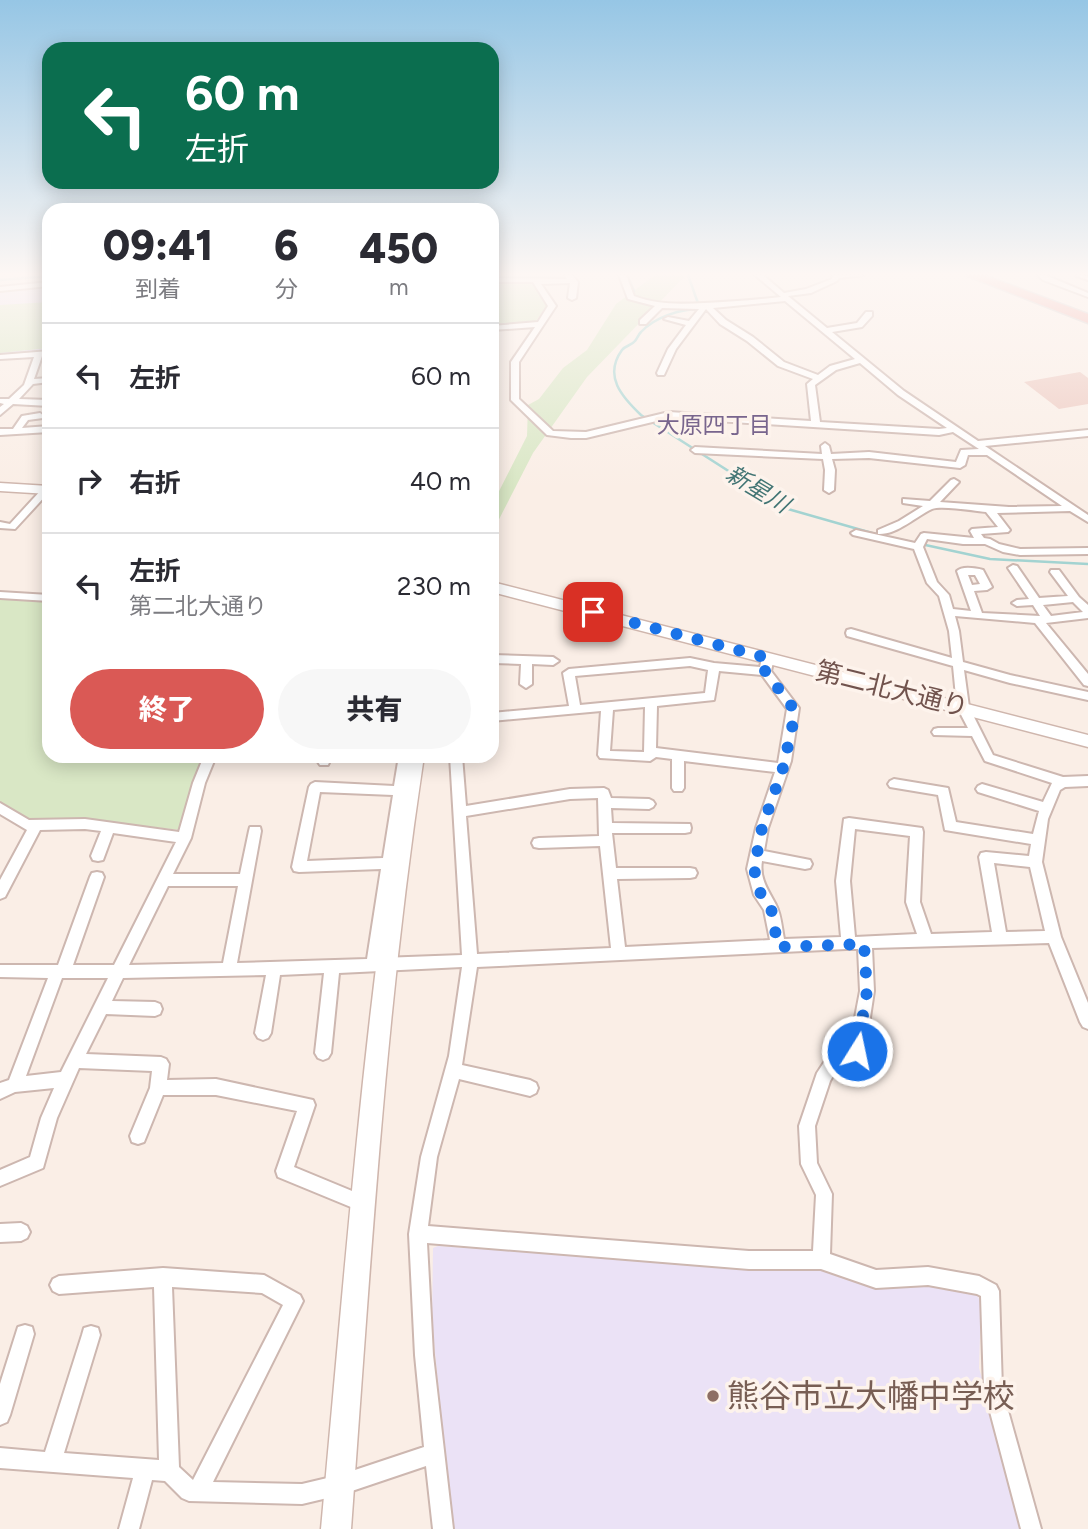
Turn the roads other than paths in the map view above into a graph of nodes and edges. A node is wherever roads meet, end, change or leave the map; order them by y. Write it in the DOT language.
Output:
graph roads {
  1 [pos="525,346"];
  2 [pos="674,346"];
  3 [pos="759,346"];
  4 [pos="845,346"];
  5 [pos="42,353"];
  6 [pos="0,357"];
  7 [pos="42,357"];
  8 [pos="861,360"];
  9 [pos="661,373"];
  10 [pos="817,378"];
  11 [pos="42,379"];
  12 [pos="29,382"];
  13 [pos="13,400"];
  14 [pos="0,401"];
  15 [pos="42,403"];
  16 [pos="42,411"];
  17 [pos="0,412"];
  18 [pos="40,416"];
  19 [pos="42,419"];
  20 [pos="647,419"];
  21 [pos="816,424"];
  22 [pos="42,429"];
  23 [pos="954,429"];
  24 [pos="16,430"];
  25 [pos="0,432"];
  26 [pos="1088,433"];
  27 [pos="977,444"];
  28 [pos="825,446"];
  29 [pos="699,450"];
  30 [pos="989,452"];
  31 [pos="827,457"];
  32 [pos="954,482"];
  33 [pos="0,487"];
  34 [pos="42,490"];
  35 [pos="829,490"];
  36 [pos="42,496"];
  37 [pos="906,501"];
  38 [pos="933,504"];
  39 [pos="1071,508"];
  40 [pos="989,509"];
  41 [pos="1088,519"];
  42 [pos="0,525"];
  43 [pos="881,532"];
  44 [pos="856,533"];
  45 [pos="981,541"];
  46 [pos="920,546"];
  47 [pos="1088,551"];
  48 [pos="1013,568"];
  49 [pos="1055,572"];
  50 [pos="499,588"];
  51 [pos="968,588"];
  52 [pos="0,595"];
  53 [pos="42,598"];
  54 [pos="1075,599"];
  55 [pos="1036,601"];
  56 [pos="1017,603"];
  57 [pos="949,612"];
  58 [pos="1088,613"];
  59 [pos="978,616"];
  60 [pos="1043,620"];
  61 [pos="851,633"];
  62 [pos="499,659"];
  63 [pos="527,660"];
  64 [pos="553,661"];
  65 [pos="957,663"];
  66 [pos="767,664"];
  67 [pos="714,667"];
  68 [pos="1088,682"];
  69 [pos="526,684"];
  70 [pos="1088,696"];
  71 [pos="651,702"];
  72 [pos="607,706"];
  73 [pos="963,707"];
  74 [pos="575,709"];
  75 [pos="499,716"];
  76 [pos="938,732"];
  77 [pos="975,732"];
  78 [pos="1088,741"];
  79 [pos="650,752"];
  80 [pos="678,755"];
  81 [pos="207,763"];
  82 [pos="405,763"];
  83 [pos="413,763"];
  84 [pos="456,763"];
  85 [pos="783,768"];
  86 [pos="1088,780"];
  87 [pos="1063,782"];
  88 [pos="894,784"];
  89 [pos="678,788"];
  90 [pos="982,789"];
  91 [pos="403,791"];
  92 [pos="604,803"];
  93 [pos="649,804"];
  94 [pos="0,808"];
  95 [pos="1046,808"];
  96 [pos="460,812"];
  97 [pos="37,824"];
  98 [pos="109,827"];
  99 [pos="685,828"];
  100 [pos="256,831"];
  101 [pos="605,834"];
  102 [pos="184,838"];
  103 [pos="1039,840"];
  104 [pos="539,843"];
  105 [pos="757,855"];
  106 [pos="99,856"];
  107 [pos="1035,862"];
  108 [pos="392,863"];
  109 [pos="805,864"];
  110 [pos="690,873"];
  111 [pos="609,874"];
  112 [pos="97,877"];
  113 [pos="163,880"];
  114 [pos="246,880"];
  115 [pos="0,893"];
  116 [pos="1054,937"];
  117 [pos="1000,938"];
  118 [pos="926,941"];
  119 [pos="857,944"];
  120 [pos="778,947"];
  121 [pos="619,953"];
  122 [pos="470,962"];
  123 [pos="380,966"];
  124 [pos="332,967"];
  125 [pos="274,969"];
  126 [pos="229,970"];
  127 [pos="60,972"];
  128 [pos="118,973"];
  129 [pos="1,975"];
  130 [pos="101,1007"];
  131 [pos="155,1009"];
  132 [pos="1088,1022"];
  133 [pos="263,1033"];
  134 [pos="323,1053"];
  135 [pos="75,1061"];
  136 [pos="453,1070"];
  137 [pos="66,1079"];
  138 [pos="7,1088"];
  139 [pos="158,1088"];
  140 [pos="530,1088"];
  141 [pos="138,1136"];
  142 [pos="0,1178"];
  143 [pos="363,1205"];
  144 [pos="21,1232"];
  145 [pos="0,1233"];
  146 [pos="418,1234"];
  147 [pos="821,1260"];
  148 [pos="163,1277"];
  149 [pos="59,1285"];
  150 [pos="25,1335"];
  151 [pos="90,1335"];
  152 [pos="0,1415"];
  153 [pos="435,1453"];
  154 [pos="0,1458"];
  155 [pos="51,1463"];
  156 [pos="145,1469"];
  157 [pos="169,1471"];
  158 [pos="340,1485"];
  159 [pos="198,1491"];
  160 [pos="129,1529"];
  161 [pos="336,1529"];
  162 [pos="443,1529"];
  163 [pos="1031,1529"];
  1 -- 20 [label="street"];
  2 -- 9 [label="street"];
  3 -- 10 [label="street"];
  4 -- 8 [label="street"];
  5 -- 6 [label="street"];
  7 -- 12 [label="street"];
  8 -- 10 [label="street"];
  8 -- 23 [label="street"];
  10 -- 21 [label="street"];
  11 -- 12 [label="street"];
  12 -- 13 [label="street"];
  13 -- 14 [label="street"];
  13 -- 15 [label="street"];
  13 -- 17 [label="street"];
  16 -- 18 [label="street"];
  18 -- 19 [label="street"];
  18 -- 24 [label="street"];
  20 -- 21 [label="street"];
  21 -- 23 [label="street"];
  22 -- 24 [label="street"];
  23 -- 27 [label="street"];
  24 -- 25 [label="street"];
  26 -- 27 [label="street"];
  27 -- 30 [label="street"];
  28 -- 31 [label="street"];
  29 -- 31 [label="street"];
  30 -- 31 [label="street"];
  30 -- 39 [label="street"];
  31 -- 35 [label="street"];
  32 -- 38 [label="street"];
  33 -- 34 [label="street"];
  36 -- 42 [label="street"];
  37 -- 38 [label="street"];
  38 -- 40 [label="street"];
  38 -- 43 [label="street"];
  39 -- 40 [label="street"];
  39 -- 41 [label="street"];
  40 -- 45 [label="street"];
  44 -- 46 [label="street"];
  45 -- 46 [label="street"];
  45 -- 47 [label="street"];
  46 -- 57 [label="street"];
  48 -- 55 [label="street"];
  49 -- 54 [label="street"];
  50 -- 66 [label="street, 第二北大通り"];
  51 -- 59 [label="street"];
  52 -- 53 [label="street"];
  54 -- 55 [label="street"];
  54 -- 58 [label="street"];
  55 -- 56 [label="street"];
  55 -- 60 [label="street"];
  57 -- 59 [label="street"];
  57 -- 65 [label="street"];
  58 -- 60 [label="street"];
  59 -- 60 [label="street"];
  60 -- 68 [label="street"];
  61 -- 65 [label="street"];
  62 -- 63 [label="street"];
  63 -- 64 [label="street"];
  63 -- 69 [label="street"];
  65 -- 70 [label="street"];
  65 -- 73 [label="street"];
  66 -- 67 [label="street"];
  66 -- 73 [label="street, 第二北大通り"];
  66 -- 85 [label="street"];
  67 -- 71 [label="street"];
  67 -- 74 [label="street"];
  71 -- 72 [label="street"];
  71 -- 79 [label="street"];
  72 -- 74 [label="street"];
  72 -- 79 [label="street"];
  73 -- 77 [label="street"];
  73 -- 78 [label="street, 第二北大通り"];
  74 -- 75 [label="street"];
  76 -- 77 [label="street"];
  77 -- 87 [label="street"];
  79 -- 80 [label="street"];
  80 -- 85 [label="street"];
  80 -- 89 [label="street"];
  81 -- 102 [label="street"];
  82 -- 91 [label="street"];
  83 -- 91 [label="street"];
  84 -- 96 [label="street"];
  85 -- 105 [label="street"];
  86 -- 87 [label="street"];
  87 -- 95 [label="street"];
  88 -- 103 [label="street"];
  90 -- 95 [label="street"];
  91 -- 108 [label="street"];
  91 -- 108 [label="street"];
  92 -- 93 [label="street"];
  92 -- 96 [label="street"];
  92 -- 101 [label="street"];
  94 -- 97 [label="street"];
  95 -- 103 [label="street"];
  96 -- 122 [label="street"];
  97 -- 98 [label="street"];
  97 -- 115 [label="street"];
  98 -- 102 [label="street"];
  98 -- 106 [label="street"];
  99 -- 101 [label="street"];
  100 -- 114 [label="street"];
  101 -- 104 [label="street"];
  101 -- 111 [label="street"];
  102 -- 113 [label="street"];
  103 -- 107 [label="street"];
  105 -- 109 [label="street"];
  105 -- 120 [label="street"];
  107 -- 116 [label="street"];
  107 -- 117 [label="street"];
  108 -- 123 [label="street"];
  110 -- 111 [label="street"];
  111 -- 121 [label="street"];
  112 -- 127 [label="street"];
  113 -- 114 [label="street"];
  113 -- 128 [label="street"];
  114 -- 126 [label="street"];
  116 -- 117 [label="street"];
  116 -- 132 [label="street"];
  117 -- 118 [label="street"];
  118 -- 119 [label="street"];
  118 -- 119 [label="street"];
  119 -- 120 [label="street"];
  119 -- 147 [label="street"];
  120 -- 121 [label="street"];
  121 -- 122 [label="street"];
  122 -- 123 [label="street"];
  122 -- 136 [label="street"];
  123 -- 124 [label="street"];
  123 -- 143 [label="street"];
  124 -- 125 [label="street"];
  124 -- 134 [label="street"];
  125 -- 126 [label="street"];
  125 -- 133 [label="street"];
  126 -- 128 [label="street"];
  127 -- 128 [label="street"];
  127 -- 129 [label="street"];
  127 -- 138 [label="street"];
  128 -- 130 [label="street"];
  130 -- 131 [label="street"];
  130 -- 135 [label="street"];
  135 -- 137 [label="street"];
  135 -- 139 [label="street"];
  136 -- 140 [label="street"];
  136 -- 146 [label="street"];
  137 -- 138 [label="street"];
  137 -- 142 [label="street"];
  139 -- 141 [label="street"];
  139 -- 143 [label="street"];
  143 -- 158 [label="street"];
  144 -- 145 [label="street"];
  146 -- 147 [label="street"];
  146 -- 153 [label="street"];
  147 -- 163 [label="street"];
  148 -- 149 [label="street"];
  148 -- 157 [label="street"];
  148 -- 159 [label="street"];
  150 -- 152 [label="street"];
  151 -- 155 [label="street"];
  153 -- 158 [label="street"];
  153 -- 162 [label="street"];
  154 -- 155 [label="street"];
  155 -- 156 [label="street"];
  156 -- 157 [label="street"];
  156 -- 160 [label="street"];
  157 -- 159 [label="street"];
  158 -- 159 [label="street"];
  158 -- 161 [label="street"];
}
